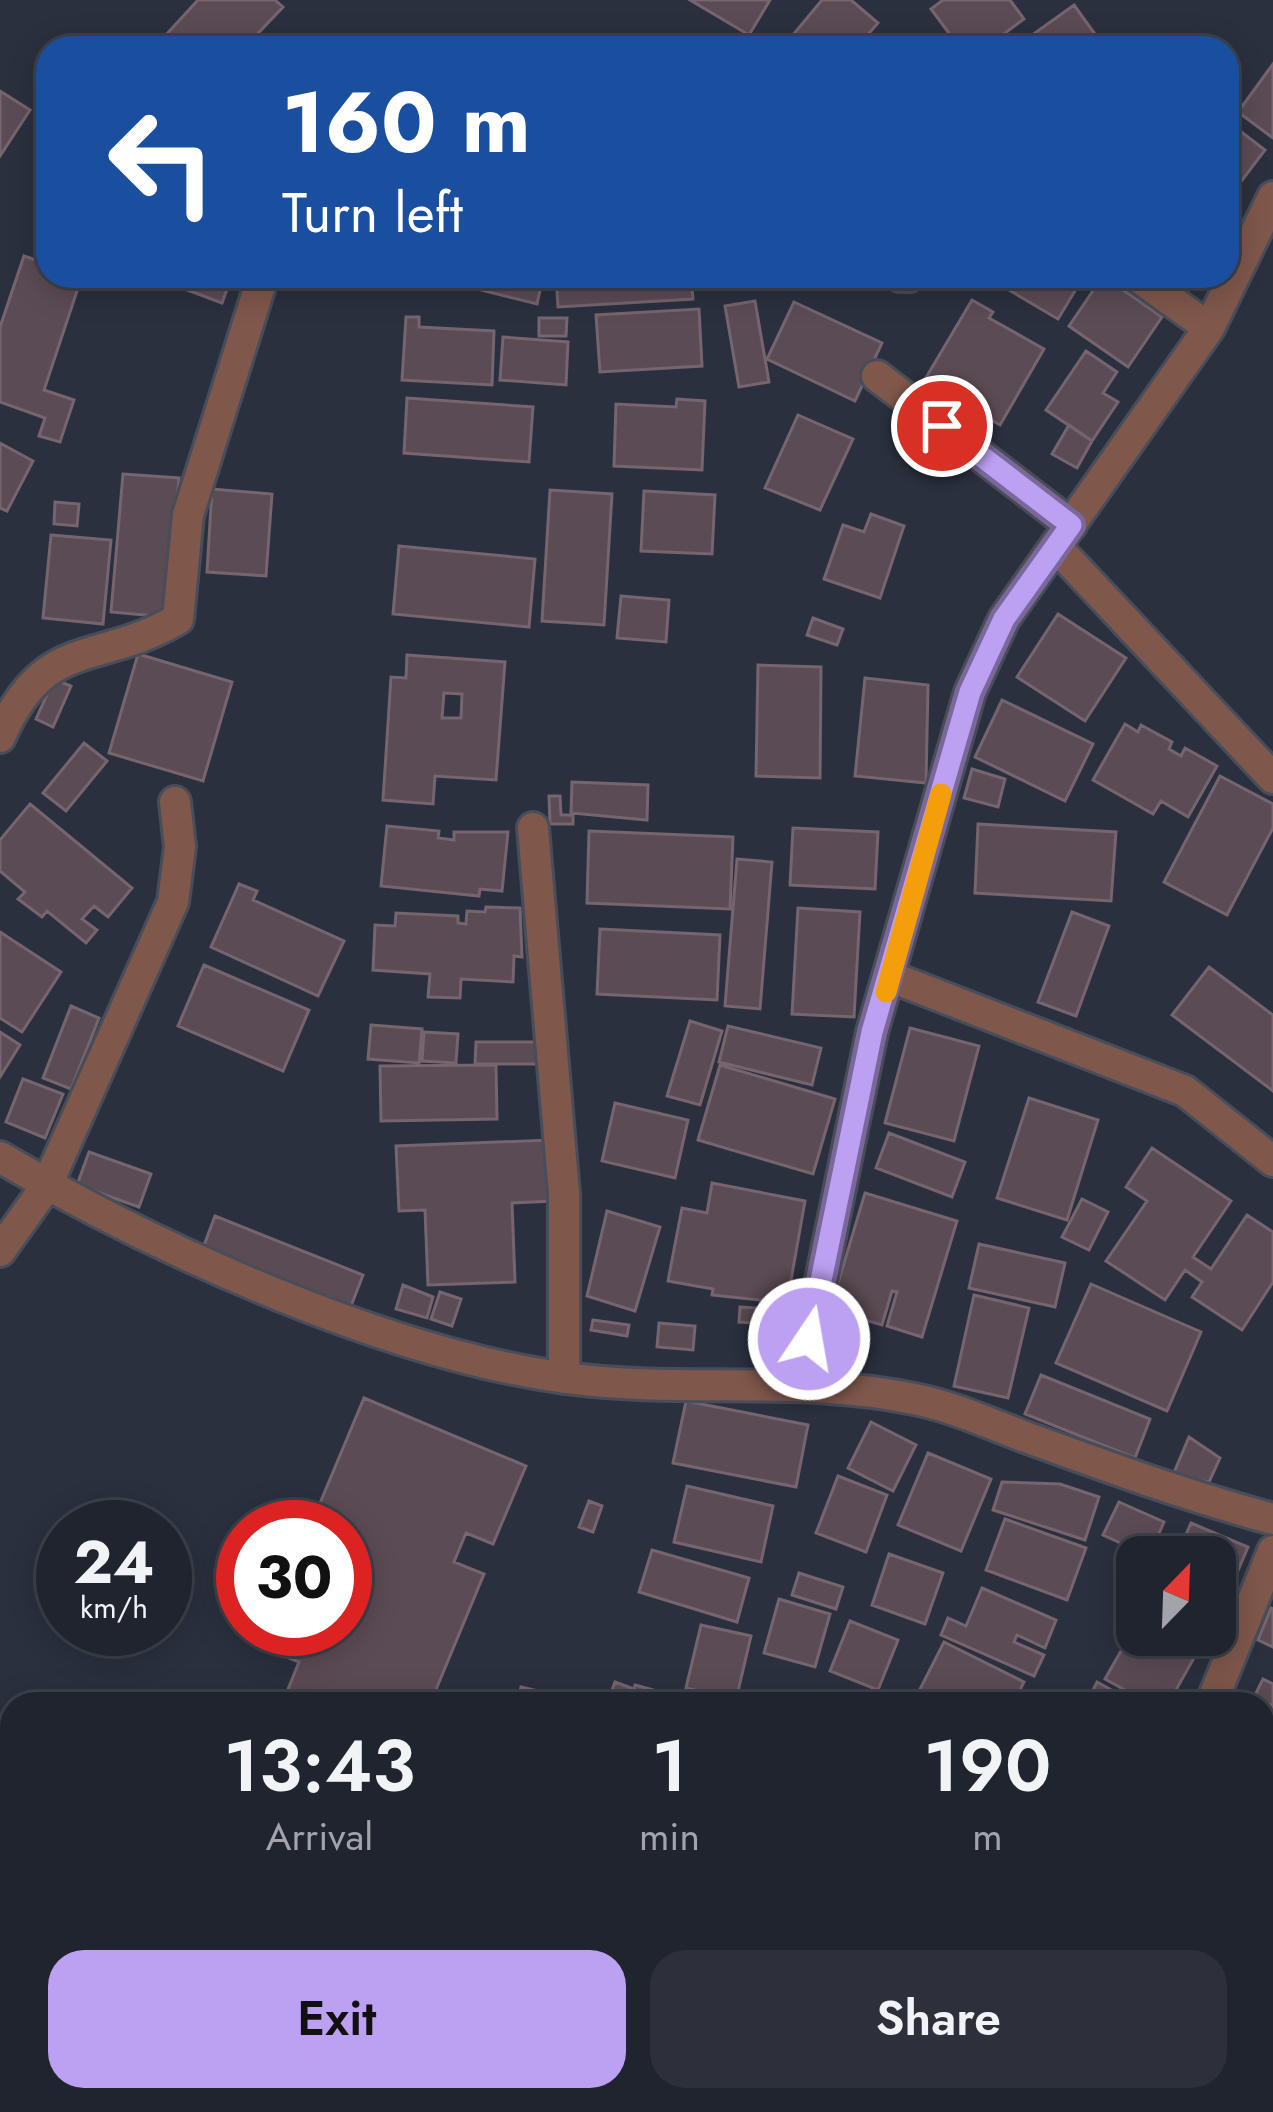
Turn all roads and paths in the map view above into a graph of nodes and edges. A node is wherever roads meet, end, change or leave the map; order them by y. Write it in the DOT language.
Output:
graph roads {
  1 [pos="1273,196"];
  2 [pos="1239,266"];
  3 [pos="258,288"];
  4 [pos="1154,288"];
  5 [pos="1228,288"];
  6 [pos="1209,328"];
  7 [pos="878,376"];
  8 [pos="1064,537"];
  9 [pos="0,734"];
  10 [pos="1273,778"];
  11 [pos="175,802"];
  12 [pos="533,828"];
  13 [pos="891,976"];
  14 [pos="0,1156"];
  15 [pos="1273,1161"];
  16 [pos="47,1185"];
  17 [pos="0,1251"];
  18 [pos="564,1378"];
  19 [pos="800,1382"];
  20 [pos="1273,1519"];
  21 [pos="1273,1551"];
  22 [pos="1216,1692"];
  1 -- 2 [label="street"];
  3 -- 9 [label="street"];
  4 -- 6 [label="street"];
  5 -- 6 [label="street"];
  6 -- 8 [label="street"];
  7 -- 8 [label="street"];
  8 -- 10 [label="street"];
  8 -- 13 [label="street"];
  11 -- 16 [label="street"];
  12 -- 18 [label="street"];
  13 -- 15 [label="street"];
  13 -- 19 [label="street"];
  14 -- 16 [label="street"];
  16 -- 17 [label="street"];
  16 -- 18 [label="street"];
  18 -- 19 [label="street"];
  19 -- 20 [label="street"];
  21 -- 22 [label="street"];
}
